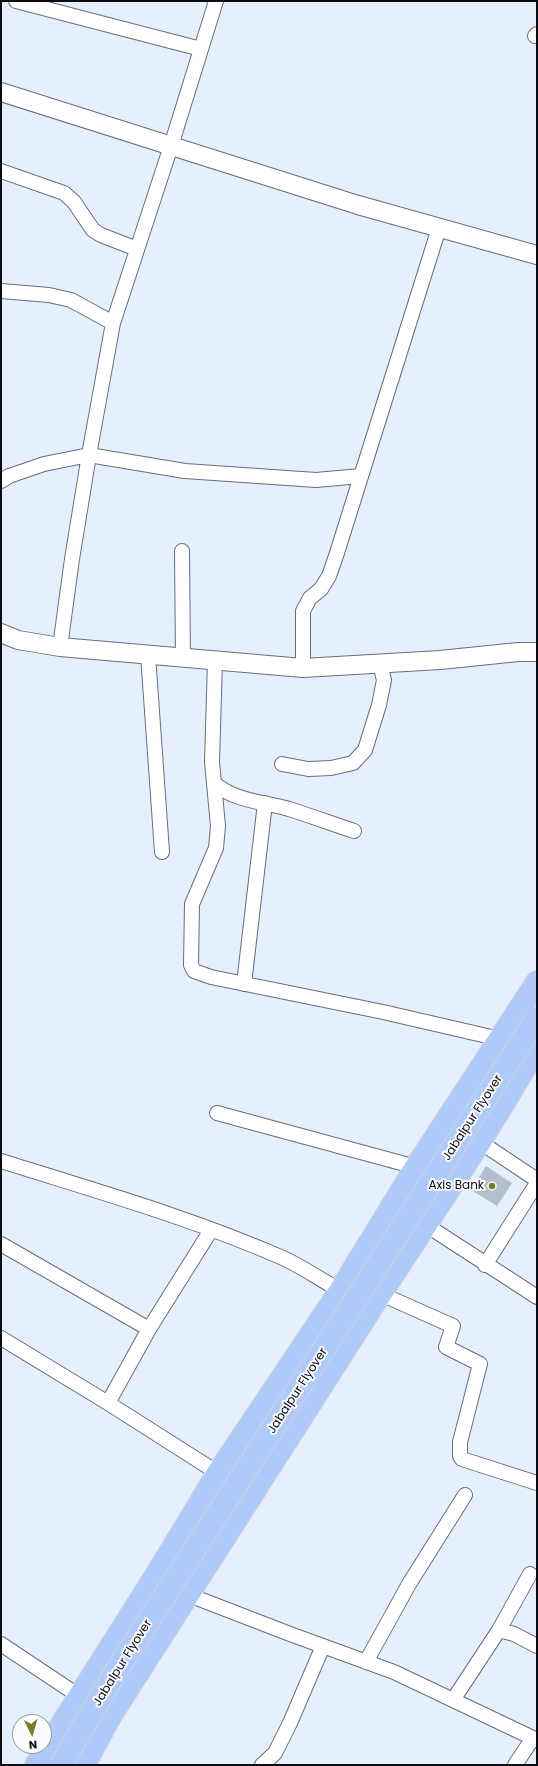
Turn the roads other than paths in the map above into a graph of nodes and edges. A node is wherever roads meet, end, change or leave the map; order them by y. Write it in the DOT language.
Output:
graph roads {
  1 [pos="16,1"];
  2 [pos="216,1"];
  3 [pos="201,49"];
  4 [pos="1,92"];
  5 [pos="171,146"];
  6 [pos="1,171"];
  7 [pos="439,228"];
  8 [pos="137,249"];
  9 [pos="537,255"];
  10 [pos="1,291"];
  11 [pos="113,323"];
  12 [pos="89,455"];
  13 [pos="361,476"];
  14 [pos="1,481"];
  15 [pos="182,551"];
  16 [pos="1,633"];
  17 [pos="60,647"];
  18 [pos="537,652"];
  19 [pos="148,655"];
  20 [pos="183,658"];
  21 [pos="215,661"];
  22 [pos="380,664"];
  23 [pos="303,668"];
  24 [pos="282,764"];
  25 [pos="214,783"];
  26 [pos="265,803"];
  27 [pos="354,831"];
  28 [pos="162,852"];
  29 [pos="537,982"];
  30 [pos="244,984"];
  31 [pos="537,1018"];
  32 [pos="500,1038"];
  33 [pos="537,1048"];
  34 [pos="217,1113"];
  35 [pos="448,1118"];
  36 [pos="480,1142"];
  37 [pos="1,1161"];
  38 [pos="416,1167"];
  39 [pos="537,1182"];
  40 [pos="426,1225"];
  41 [pos="211,1230"];
  42 [pos="1,1244"];
  43 [pos="486,1265"];
  44 [pos="340,1290"];
  45 [pos="537,1297"];
  46 [pos="376,1300"];
  47 [pos="149,1328"];
  48 [pos="1,1338"];
  49 [pos="108,1403"];
  50 [pos="218,1473"];
  51 [pos="537,1483"];
  52 [pos="465,1495"];
  53 [pos="530,1574"];
  54 [pos="189,1595"];
  55 [pos="499,1630"];
  56 [pos="1,1644"];
  57 [pos="323,1646"];
  58 [pos="537,1646"];
  59 [pos="366,1662"];
  60 [pos="79,1696"];
  61 [pos="453,1700"];
  62 [pos="535,1739"];
  63 [pos="36,1765"];
  64 [pos="61,1765"];
  65 [pos="84,1765"];
  66 [pos="262,1765"];
  67 [pos="515,1765"];
  1 -- 3 [label="street"];
  2 -- 3 [label="street"];
  3 -- 5 [label="street"];
  4 -- 5 [label="street"];
  5 -- 7 [label="street"];
  5 -- 8 [label="street"];
  6 -- 8 [label="street"];
  7 -- 9 [label="street"];
  7 -- 13 [label="street"];
  8 -- 11 [label="street"];
  10 -- 11 [label="street"];
  11 -- 12 [label="street"];
  12 -- 13 [label="street"];
  12 -- 14 [label="street"];
  12 -- 17 [label="street"];
  13 -- 23 [label="street"];
  15 -- 20 [label="street"];
  16 -- 17 [label="street"];
  17 -- 19 [label="street"];
  18 -- 22 [label="street"];
  19 -- 20 [label="street"];
  19 -- 28 [label="street"];
  20 -- 21 [label="street"];
  21 -- 23 [label="street"];
  21 -- 25 [label="street"];
  22 -- 23 [label="street"];
  22 -- 24 [label="street"];
  25 -- 26 [label="street"];
  25 -- 30 [label="street"];
  26 -- 27 [label="street"];
  26 -- 30 [label="street"];
  29 -- 32 [label="main road"];
  30 -- 32 [label="street"];
  31 -- 64 [label="main road, Jabalpur Flyover, bridge"];
  32 -- 35 [label="main road"];
  33 -- 36 [label="main road"];
  34 -- 38 [label="street"];
  35 -- 36 [label="street"];
  35 -- 38 [label="main road"];
  36 -- 39 [label="street"];
  36 -- 40 [label="main road"];
  37 -- 41 [label="street"];
  38 -- 44 [label="main road"];
  39 -- 43 [label="street"];
  40 -- 43 [label="street"];
  40 -- 46 [label="main road"];
  41 -- 44 [label="street"];
  41 -- 47 [label="street"];
  42 -- 47 [label="street"];
  43 -- 45 [label="street"];
  44 -- 46 [label="street"];
  44 -- 50 [label="main road"];
  46 -- 51 [label="street"];
  46 -- 54 [label="main road"];
  47 -- 49 [label="street"];
  48 -- 49 [label="street"];
  49 -- 50 [label="street"];
  50 -- 60 [label="main road"];
  52 -- 59 [label="street"];
  53 -- 55 [label="street"];
  54 -- 57 [label="street"];
  54 -- 65 [label="main road"];
  55 -- 58 [label="street"];
  55 -- 61 [label="street"];
  56 -- 60 [label="street"];
  57 -- 59 [label="street"];
  57 -- 66 [label="street"];
  59 -- 61 [label="street"];
  60 -- 63 [label="main road"];
  61 -- 62 [label="street"];
  62 -- 67 [label="street"];
}
